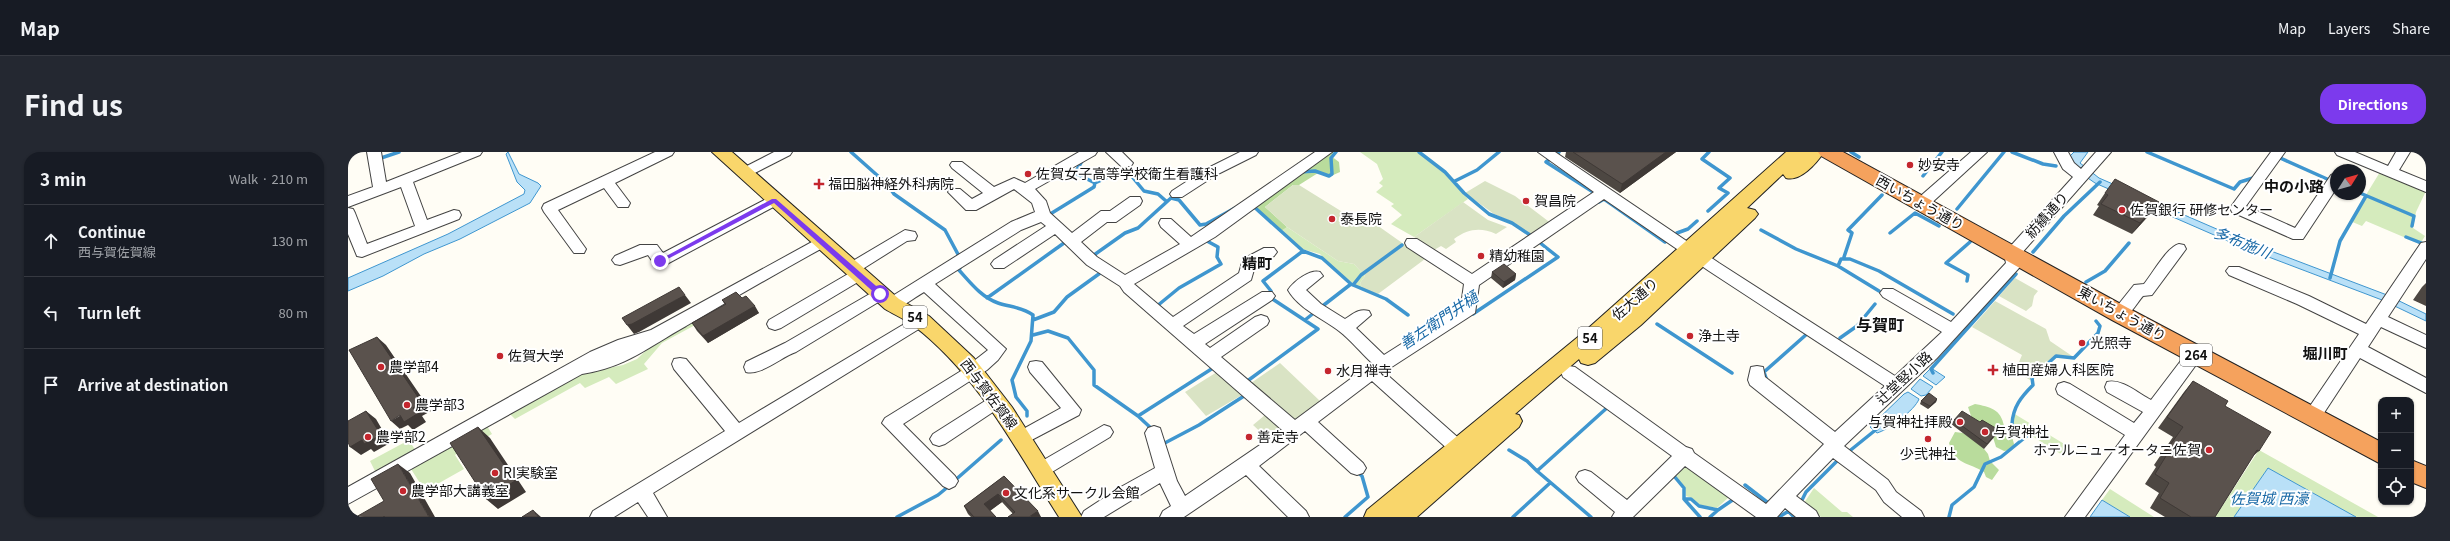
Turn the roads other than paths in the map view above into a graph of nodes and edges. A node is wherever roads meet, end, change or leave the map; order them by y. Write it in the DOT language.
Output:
graph roads {
  1 [pos="374,152"];
  2 [pos="475,152"];
  3 [pos="667,152"];
  4 [pos="720,152"];
  5 [pos="785,152"];
  6 [pos="1090,152"];
  7 [pos="1113,152"];
  8 [pos="1251,152"];
  9 [pos="1325,152"];
  10 [pos="1798,152"];
  11 [pos="1815,152"];
  12 [pos="1828,152"];
  13 [pos="1980,152"];
  14 [pos="2061,152"];
  15 [pos="2104,152"];
  16 [pos="2403,152"];
  17 [pos="2346,154"];
  18 [pos="1550,155"];
  19 [pos="2276,155"];
  20 [pos="1126,163"];
  21 [pos="957,164"];
  22 [pos="2342,164"];
  23 [pos="2086,172"];
  24 [pos="744,173"];
  25 [pos="2391,173"];
  26 [pos="405,179"];
  27 [pos="606,181"];
  28 [pos="2330,187"];
  29 [pos="2426,187"];
  30 [pos="380,189"];
  31 [pos="1025,189"];
  32 [pos="955,192"];
  33 [pos="993,194"];
  34 [pos="1176,194"];
  35 [pos="1601,194"];
  36 [pos="774,200"];
  37 [pos="1134,201"];
  38 [pos="348,202"];
  39 [pos="623,203"];
  40 [pos="1921,204"];
  41 [pos="348,213"];
  42 [pos="454,215"];
  43 [pos="1048,220"];
  44 [pos="1166,223"];
  45 [pos="423,228"];
  46 [pos="910,236"];
  47 [pos="821,242"];
  48 [pos="1071,242"];
  49 [pos="1412,243"];
  50 [pos="1190,244"];
  51 [pos="2426,247"];
  52 [pos="579,249"];
  53 [pos="2179,249"];
  54 [pos="1269,252"];
  55 [pos="1697,254"];
  56 [pos="2012,254"];
  57 [pos="620,260"];
  58 [pos="999,264"];
  59 [pos="2234,271"];
  60 [pos="854,272"];
  61 [pos="1315,276"];
  62 [pos="1125,282"];
  63 [pos="1472,282"];
  64 [pos="925,284"];
  65 [pos="1888,293"];
  66 [pos="1267,296"];
  67 [pos="886,299"];
  68 [pos="2120,314"];
  69 [pos="1363,315"];
  70 [pos="921,320"];
  71 [pos="1261,321"];
  72 [pos="775,324"];
  73 [pos="1172,325"];
  74 [pos="2373,326"];
  75 [pos="1345,327"];
  76 [pos="1951,330"];
  77 [pos="2426,342"];
  78 [pos="1194,345"];
  79 [pos="2358,349"];
  80 [pos="2195,354"];
  81 [pos="1209,357"];
  82 [pos="680,364"];
  83 [pos="752,367"];
  84 [pos="1036,367"];
  85 [pos="973,370"];
  86 [pos="1377,372"];
  87 [pos="1569,372"];
  88 [pos="1757,372"];
  89 [pos="1896,385"];
  90 [pos="2426,386"];
  91 [pos="2113,387"];
  92 [pos="2064,389"];
  93 [pos="996,401"];
  94 [pos="2154,410"];
  95 [pos="2312,417"];
  96 [pos="1305,425"];
  97 [pos="1104,432"];
  98 [pos="737,433"];
  99 [pos="1154,433"];
  100 [pos="2137,433"];
  101 [pos="1022,438"];
  102 [pos="939,439"];
  103 [pos="1457,447"];
  104 [pos="1838,450"];
  105 [pos="2378,452"];
  106 [pos="1686,454"];
  107 [pos="1250,468"];
  108 [pos="1357,468"];
  109 [pos="1041,470"];
  110 [pos="1165,471"];
  111 [pos="2414,472"];
  112 [pos="1585,477"];
  113 [pos="2426,478"];
  114 [pos="949,481"];
  115 [pos="641,490"];
  116 [pos="348,496"];
  117 [pos="1797,506"];
  118 [pos="1181,509"];
  119 [pos="1624,514"];
  120 [pos="1068,516"];
  121 [pos="599,517"];
  122 [pos="658,517"];
  123 [pos="1090,517"];
  124 [pos="1300,517"];
  125 [pos="1375,517"];
  126 [pos="1401,517"];
  127 [pos="1915,517"];
  128 [pos="2074,517"];
  1 -- 30 [label="street"];
  2 -- 26 [label="street"];
  3 -- 27 [label="street"];
  4 -- 24 [label="main road, 西与賀佐賀線 / 54"];
  5 -- 24 [label="street"];
  6 -- 31 [label="street"];
  7 -- 20 [label="street"];
  8 -- 34 [label="street"];
  9 -- 50 [label="street"];
  10 -- 55 [label="main road, 佐大通り / 54"];
  11 -- 55 [label="main road, 佐大通り / 54"];
  12 -- 40 [label="highway, 西いちょう通り / 264"];
  13 -- 40 [label="street"];
  14 -- 23 [label="street"];
  15 -- 23 [label="street, 紡績通り"];
  16 -- 25 [label="street"];
  17 -- 22 [label="street"];
  17 -- 25 [label="street"];
  18 -- 35 [label="street"];
  19 -- 28 [label="street"];
  21 -- 33 [label="street"];
  23 -- 56 [label="street, 紡績通り"];
  24 -- 36 [label="main road, 西与賀佐賀線 / 54"];
  25 -- 29 [label="street"];
  26 -- 30 [label="street"];
  26 -- 45 [label="street"];
  27 -- 39 [label="street"];
  27 -- 52 [label="street"];
  30 -- 38 [label="street"];
  31 -- 33 [label="street"];
  31 -- 43 [label="street"];
  32 -- 33 [label="street"];
  35 -- 55 [label="street"];
  35 -- 63 [label="street"];
  36 -- 47 [label="main road, 西与賀佐賀線 / 54"];
  36 -- 57 [label="street"];
  37 -- 48 [label="street"];
  40 -- 56 [label="highway, 西いちょう通り / 264"];
  41 -- 45 [label="street"];
  42 -- 45 [label="street"];
  43 -- 48 [label="street"];
  43 -- 58 [label="street"];
  43 -- 64 [label="street"];
  44 -- 50 [label="street"];
  46 -- 60 [label="street"];
  47 -- 60 [label="main road, 西与賀佐賀線 / 54"];
  47 -- 116 [label="street"];
  48 -- 62 [label="street"];
  49 -- 63 [label="street"];
  50 -- 62 [label="street"];
  51 -- 74 [label="street"];
  53 -- 68 [label="street"];
  54 -- 73 [label="street"];
  55 -- 87 [label="main road, 佐大通り / 54"];
  55 -- 89 [label="street"];
  55 -- 103 [label="main road, 佐大通り / 54"];
  56 -- 68 [label="highway, 東いちょう通り / 264"];
  56 -- 76 [label="street, 辻堂竪小路"];
  59 -- 74 [label="street"];
  60 -- 67 [label="main road, 西与賀佐賀線 / 54"];
  60 -- 72 [label="street"];
  61 -- 75 [label="street"];
  62 -- 73 [label="street"];
  63 -- 86 [label="street"];
  64 -- 67 [label="street"];
  64 -- 85 [label="street"];
  65 -- 76 [label="street"];
  66 -- 78 [label="street"];
  67 -- 70 [label="main road, 西与賀佐賀線 / 54"];
  67 -- 83 [label="street"];
  68 -- 80 [label="highway, 東いちょう通り / 264"];
  69 -- 75 [label="street"];
  70 -- 85 [label="main road, 西与賀佐賀線 / 54"];
  70 -- 98 [label="street"];
  71 -- 81 [label="street"];
  73 -- 78 [label="street"];
  74 -- 77 [label="street"];
  74 -- 79 [label="street"];
  75 -- 86 [label="street"];
  76 -- 89 [label="street, 辻堂竪小路"];
  78 -- 81 [label="street"];
  79 -- 90 [label="street"];
  79 -- 95 [label="street"];
  80 -- 94 [label="street"];
  80 -- 95 [label="highway, 東いちょう通り / 264"];
  81 -- 96 [label="street"];
  82 -- 98 [label="street"];
  84 -- 101 [label="street"];
  85 -- 93 [label="main road, 西与賀佐賀線 / 54"];
  85 -- 114 [label="street"];
  86 -- 96 [label="street"];
  86 -- 103 [label="street"];
  87 -- 106 [label="street"];
  87 -- 126 [label="main road, 佐大通り / 54"];
  88 -- 104 [label="street"];
  89 -- 104 [label="street, 辻堂竪小路"];
  91 -- 94 [label="street"];
  92 -- 100 [label="street"];
  93 -- 101 [label="main road, 西与賀佐賀線 / 54"];
  93 -- 102 [label="street"];
  94 -- 100 [label="street"];
  95 -- 105 [label="highway, 東いちょう通り / 264"];
  96 -- 107 [label="street"];
  96 -- 108 [label="street"];
  97 -- 109 [label="street"];
  98 -- 115 [label="street"];
  99 -- 110 [label="street"];
  100 -- 128 [label="street"];
  101 -- 109 [label="main road, 西与賀佐賀線 / 54"];
  103 -- 125 [label="main road, 佐大通り / 54"];
  104 -- 117 [label="street, 辻堂竪小路"];
  104 -- 127 [label="street"];
  106 -- 117 [label="street, 辻堂竪小路"];
  106 -- 119 [label="street"];
  107 -- 118 [label="street"];
  107 -- 124 [label="street"];
  109 -- 120 [label="main road, 西与賀佐賀線 / 54"];
  110 -- 118 [label="street"];
  110 -- 123 [label="street"];
  111 -- 113 [label="highway"];
  112 -- 119 [label="street"];
  115 -- 121 [label="street"];
  115 -- 122 [label="street"];
}
